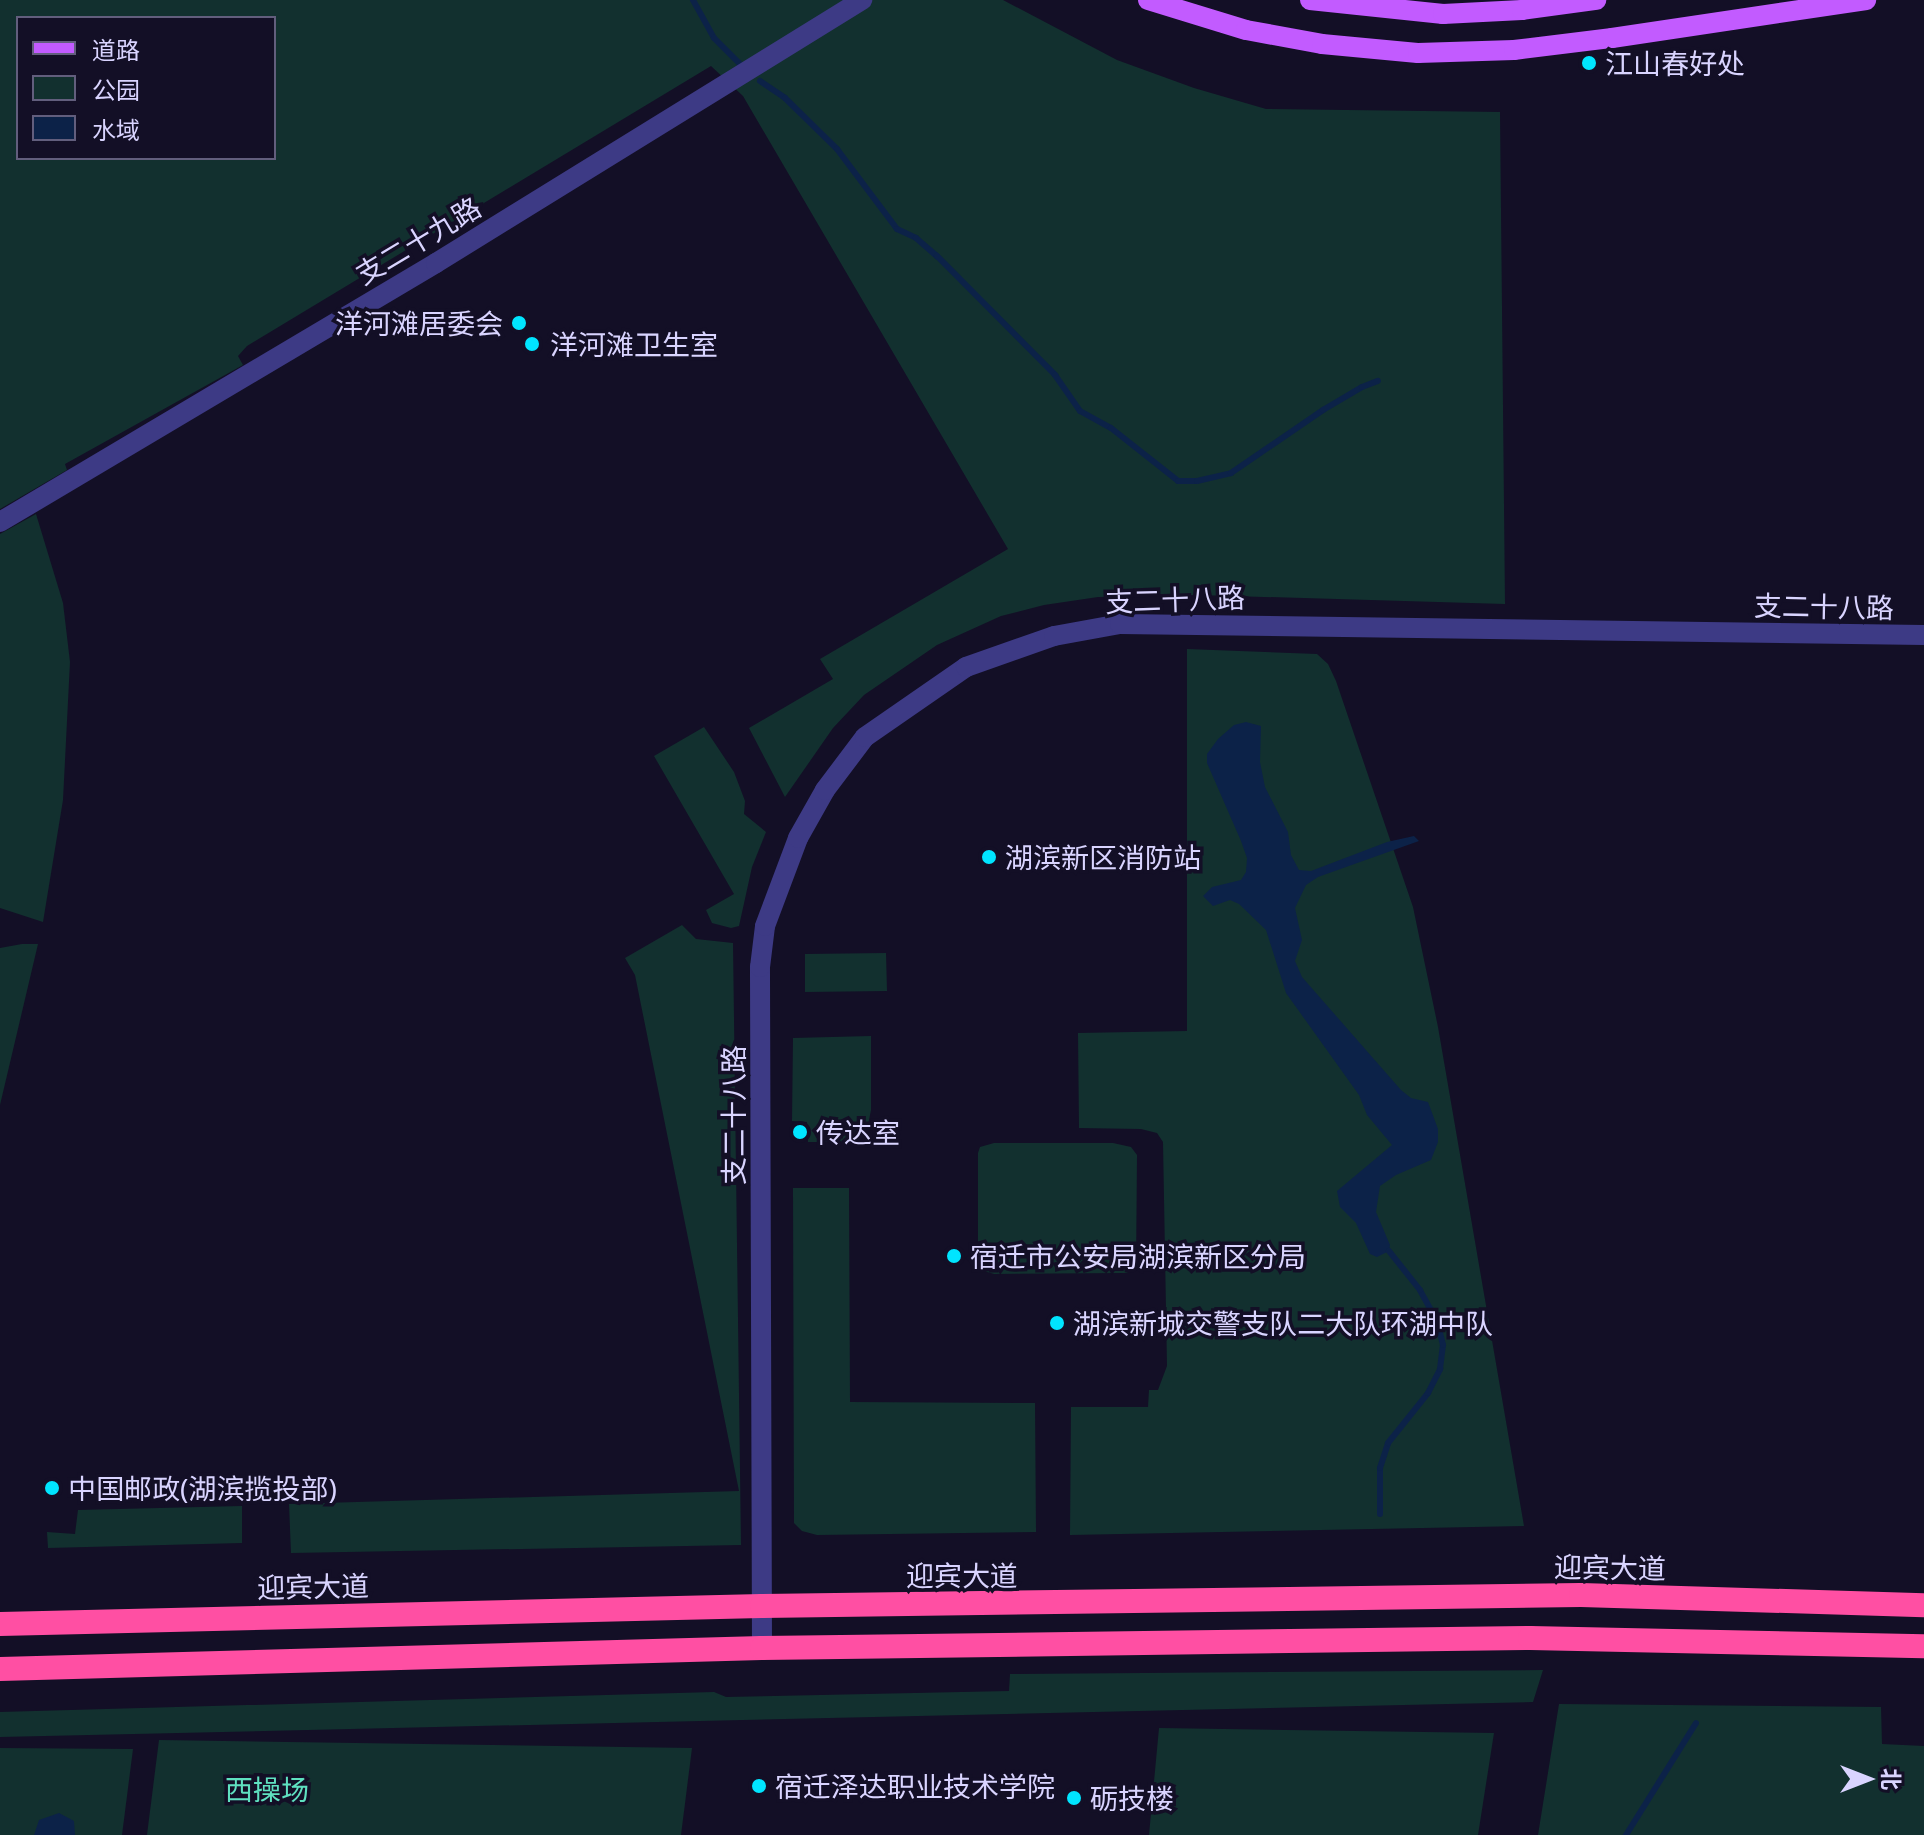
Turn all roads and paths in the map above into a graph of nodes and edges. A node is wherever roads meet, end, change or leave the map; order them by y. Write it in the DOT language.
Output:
graph roads {
  1 [pos="862,0"];
  2 [pos="1148,0"];
  3 [pos="1310,0"];
  4 [pos="1596,0"];
  5 [pos="1866,0"];
  6 [pos="0,522"];
  7 [pos="1924,635"];
  8 [pos="1924,1605"];
  9 [pos="762,1606"];
  10 [pos="0,1624"];
  11 [pos="1924,1646"];
  12 [pos="762,1648"];
  13 [pos="0,1669"];
  1 -- 6 [label="street, 支二十九路"];
  2 -- 5 [label="main road"];
  3 -- 4 [label="main road"];
  7 -- 9 [label="street, 支二十八路"];
  8 -- 9 [label="highway, 迎宾大道"];
  9 -- 10 [label="highway, 迎宾大道"];
  9 -- 12 [label="street, 支二十八路"];
  11 -- 12 [label="highway"];
  12 -- 13 [label="highway"];
}
